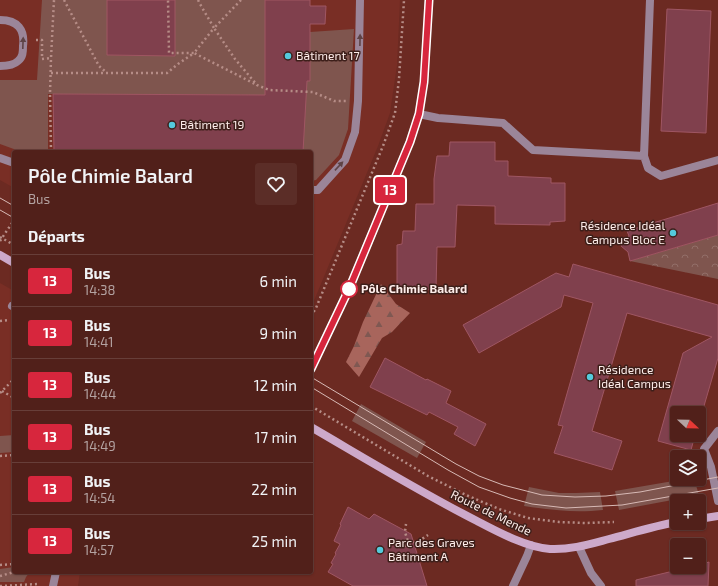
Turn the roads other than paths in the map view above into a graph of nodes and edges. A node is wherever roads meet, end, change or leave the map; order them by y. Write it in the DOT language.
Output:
graph roads {
  1 [pos="360,0"];
  2 [pos="429,0"];
  3 [pos="650,0"];
  4 [pos="0,20"];
  5 [pos="0,66"];
  6 [pos="419,114"];
  7 [pos="644,156"];
  8 [pos="0,158"];
  9 [pos="718,160"];
  10 [pos="12,162"];
  11 [pos="313,190"];
  12 [pos="0,255"];
  13 [pos="12,261"];
  14 [pos="313,365"];
  15 [pos="313,428"];
  16 [pos="718,431"];
  17 [pos="718,501"];
  18 [pos="718,516"];
  19 [pos="706,518"];
  20 [pos="670,523"];
  21 [pos="531,545"];
  22 [pos="579,547"];
  23 [pos="56,574"];
  24 [pos="54,585"];
  25 [pos="514,586"];
  26 [pos="601,586"];
  11 -- 1 [label="street, one-way"];
  2 -- 6 [label="street"];
  3 -- 7 [label="street"];
  5 -- 4 [label="street, one-way"];
  6 -- 7 [label="street"];
  6 -- 14 [label="street"];
  7 -- 9 [label="street"];
  8 -- 10 [label="street"];
  12 -- 13 [label="main road"];
  15 -- 21 [label="main road, Route de Mende"];
  16 -- 17 [label="street"];
  18 -- 19 [label="main road"];
  20 -- 22 [label="main road, Route de Mende"];
  21 -- 22 [label="main road, Route de Mende"];
  21 -- 25 [label="street"];
  22 -- 26 [label="street"];
  23 -- 24 [label="street"];
}
